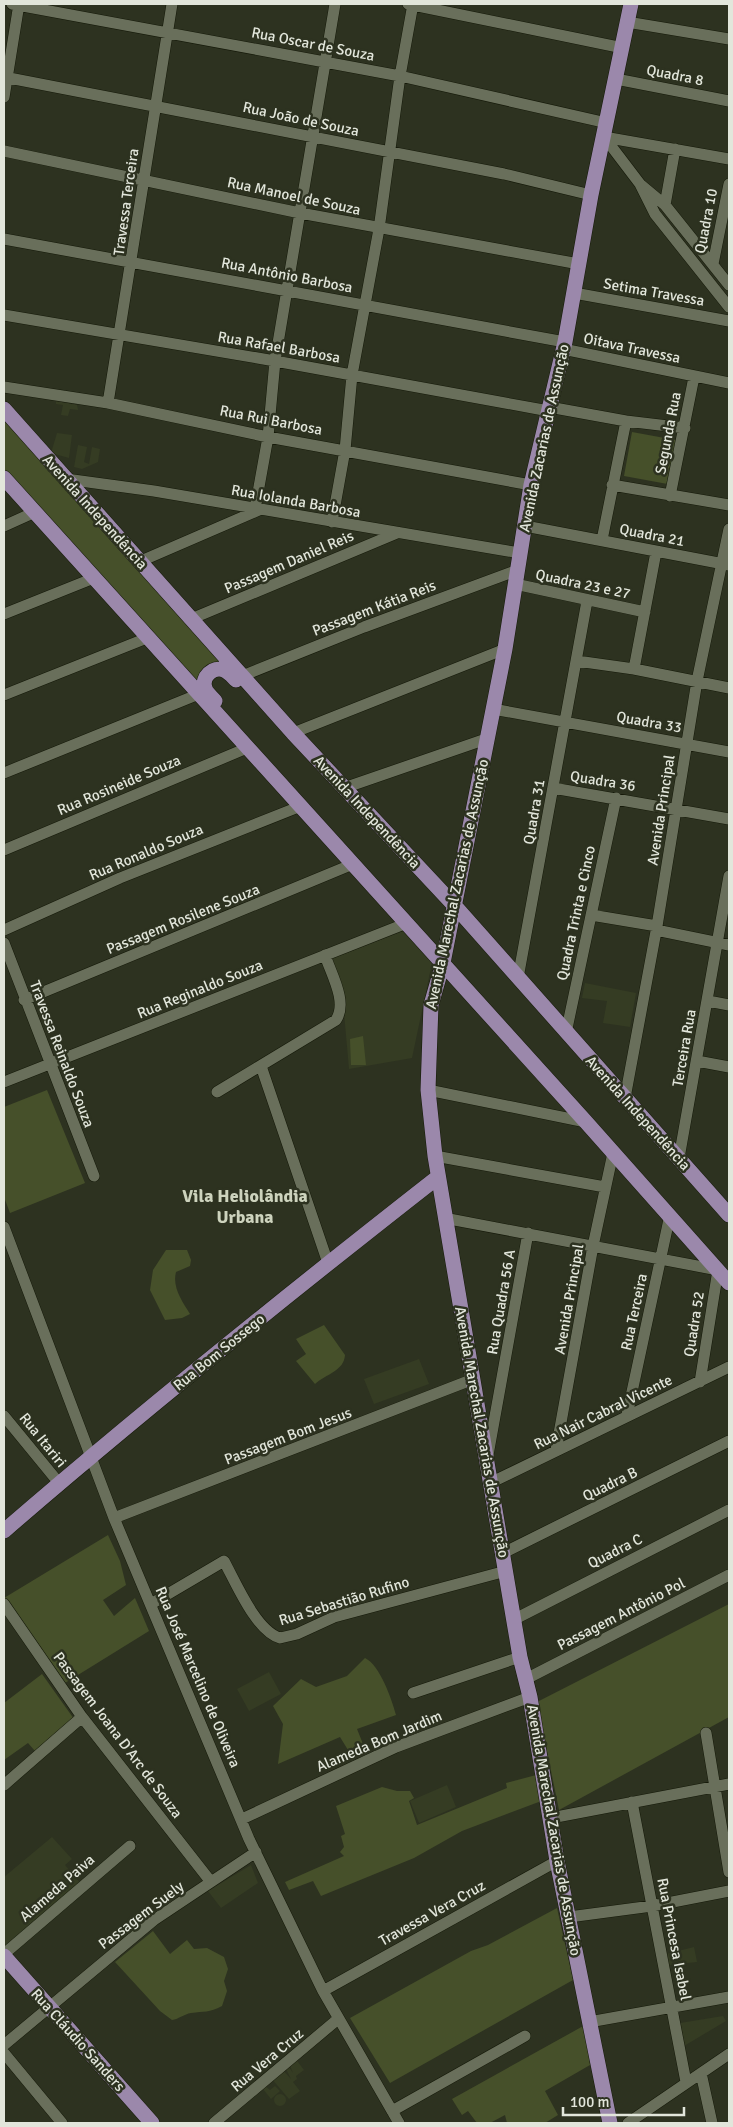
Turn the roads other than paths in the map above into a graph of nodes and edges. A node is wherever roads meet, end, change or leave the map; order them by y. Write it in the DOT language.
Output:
graph roads {
  1 [pos="16,4"];
  2 [pos="172,4"];
  3 [pos="334,4"];
  4 [pos="412,4"];
  5 [pos="631,4"];
  6 [pos="627,22"];
  7 [pos="166,32"];
  8 [pos="729,39"];
  9 [pos="622,48"];
  10 [pos="324,62"];
  11 [pos="400,76"];
  12 [pos="6,78"];
  13 [pos="616,79"];
  14 [pos="4,97"];
  15 [pos="729,101"];
  16 [pos="156,107"];
  17 [pos="605,133"];
  18 [pos="312,136"];
  19 [pos="676,149"];
  20 [pos="4,151"];
  21 [pos="391,153"];
  22 [pos="729,159"];
  23 [pos="143,180"];
  24 [pos="640,184"];
  25 [pos="729,184"];
  26 [pos="591,195"];
  27 [pos="665,205"];
  28 [pos="300,213"];
  29 [pos="379,229"];
  30 [pos="4,239"];
  31 [pos="132,262"];
  32 [pos="579,264"];
  33 [pos="713,264"];
  34 [pos="729,285"];
  35 [pos="287,290"];
  36 [pos="574,293"];
  37 [pos="364,305"];
  38 [pos="729,307"];
  39 [pos="4,315"];
  40 [pos="729,321"];
  41 [pos="120,336"];
  42 [pos="564,345"];
  43 [pos="276,361"];
  44 [pos="352,375"];
  45 [pos="694,376"];
  46 [pos="729,383"];
  47 [pos="4,387"];
  48 [pos="108,403"];
  49 [pos="549,409"];
  50 [pos="4,410"];
  51 [pos="626,421"];
  52 [pos="685,428"];
  53 [pos="268,436"];
  54 [pos="345,450"];
  55 [pos="4,478"];
  56 [pos="66,478"];
  57 [pos="531,485"];
  58 [pos="612,485"];
  59 [pos="670,496"];
  60 [pos="729,506"];
  61 [pos="257,510"];
  62 [pos="35,512"];
  63 [pos="332,522"];
  64 [pos="4,526"];
  65 [pos="525,526"];
  66 [pos="729,529"];
  67 [pos="398,533"];
  68 [pos="602,540"];
  69 [pos="656,552"];
  70 [pos="520,553"];
  71 [pos="141,561"];
  72 [pos="725,564"];
  73 [pos="516,577"];
  74 [pos="94,578"];
  75 [pos="587,601"];
  76 [pos="645,612"];
  77 [pos="4,614"];
  78 [pos="191,619"];
  79 [pos="147,638"];
  80 [pos="505,649"];
  81 [pos="577,660"];
  82 [pos="634,669"];
  83 [pos="242,676"];
  84 [pos="697,681"];
  85 [pos="729,688"];
  86 [pos="4,694"];
  87 [pos="199,694"];
  88 [pos="493,709"];
  89 [pos="564,722"];
  90 [pos="293,733"];
  91 [pos="486,739"];
  92 [pos="686,743"];
  93 [pos="247,748"];
  94 [pos="311,752"];
  95 [pos="729,752"];
  96 [pos="4,773"];
  97 [pos="283,788"];
  98 [pos="344,788"];
  99 [pos="553,788"];
  100 [pos="616,798"];
  101 [pos="301,806"];
  102 [pos="677,808"];
  103 [pos="729,819"];
  104 [pos="4,850"];
  105 [pos="353,864"];
  106 [pos="729,877"];
  107 [pos="454,905"];
  108 [pos="591,915"];
  109 [pos="407,923"];
  110 [pos="656,928"];
  111 [pos="4,930"];
  112 [pos="4,943"];
  113 [pos="724,944"];
  114 [pos="325,955"];
  115 [pos="443,963"];
  116 [pos="518,978"];
  117 [pos="24,1000"];
  118 [pos="708,1001"];
  119 [pos="729,1005"];
  120 [pos="566,1033"];
  121 [pos="697,1061"];
  122 [pos="50,1064"];
  123 [pos="261,1066"];
  124 [pos="729,1067"];
  125 [pos="4,1082"];
  126 [pos="428,1090"];
  127 [pos="217,1092"];
  128 [pos="625,1098"];
  129 [pos="586,1122"];
  130 [pos="613,1152"];
  131 [pos="435,1156"];
  132 [pos="679,1158"];
  133 [pos="94,1176"];
  134 [pos="438,1177"];
  135 [pos="605,1187"];
  136 [pos="729,1214"];
  137 [pos="670,1215"];
  138 [pos="444,1218"];
  139 [pos="4,1227"];
  140 [pos="528,1233"];
  141 [pos="593,1246"];
  142 [pos="660,1258"];
  143 [pos="328,1263"];
  144 [pos="718,1270"];
  145 [pos="729,1283"];
  146 [pos="729,1367"];
  147 [pos="471,1380"];
  148 [pos="700,1382"];
  149 [pos="627,1415"];
  150 [pos="4,1416"];
  151 [pos="729,1441"];
  152 [pos="556,1450"];
  153 [pos="90,1457"];
  154 [pos="486,1464"];
  155 [pos="59,1483"];
  156 [pos="490,1483"];
  157 [pos="729,1510"];
  158 [pos="114,1518"];
  159 [pos="4,1531"];
  160 [pos="503,1553"];
  161 [pos="506,1571"];
  162 [pos="729,1575"];
  163 [pos="4,1604"];
  164 [pos="151,1604"];
  165 [pos="515,1619"];
  166 [pos="520,1657"];
  167 [pos="526,1679"];
  168 [pos="413,1692"];
  169 [pos="530,1697"];
  170 [pos="82,1717"];
  171 [pos="706,1733"];
  172 [pos="729,1784"];
  173 [pos="4,1785"];
  174 [pos="714,1788"];
  175 [pos="632,1802"];
  176 [pos="551,1818"];
  177 [pos="242,1819"];
  178 [pos="130,1846"];
  179 [pos="256,1852"];
  180 [pos="557,1861"];
  181 [pos="729,1872"];
  182 [pos="211,1882"];
  183 [pos="729,1891"];
  184 [pos="652,1906"];
  185 [pos="569,1916"];
  186 [pos="4,1955"];
  187 [pos="323,1991"];
  188 [pos="729,1997"];
  189 [pos="672,2006"];
  190 [pos="49,2007"];
  191 [pos="338,2019"];
  192 [pos="589,2022"];
  193 [pos="525,2036"];
  194 [pos="4,2045"];
  195 [pos="4,2053"];
  196 [pos="729,2054"];
  197 [pos="702,2073"];
  198 [pos="686,2082"];
  199 [pos="392,2111"];
  200 [pos="62,2123"];
  201 [pos="152,2123"];
  202 [pos="214,2123"];
  203 [pos="399,2123"];
  204 [pos="610,2123"];
  205 [pos="628,2123"];
  206 [pos="712,2123"];
  1 -- 7 [label="street, Rua Oscar de Souza"];
  1 -- 12 [label="street"];
  2 -- 7 [label="street, Travessa Terceira"];
  3 -- 10 [label="street"];
  4 -- 9 [label="street"];
  4 -- 11 [label="street"];
  5 -- 6 [label="main road"];
  6 -- 8 [label="street"];
  6 -- 9 [label="main road"];
  7 -- 10 [label="street, Rua Oscar de Souza"];
  7 -- 16 [label="street, Travessa Terceira"];
  9 -- 13 [label="main road"];
  10 -- 11 [label="street, Rua Oscar de Souza"];
  10 -- 18 [label="street"];
  11 -- 17 [label="street, Rua Oscar de Souza"];
  11 -- 21 [label="street"];
  12 -- 14 [label="street"];
  12 -- 16 [label="street, Rua João de Souza"];
  13 -- 15 [label="street, Quadra 8"];
  13 -- 17 [label="main road"];
  16 -- 18 [label="street, Rua João de Souza"];
  16 -- 23 [label="street, Travessa Terceira"];
  17 -- 19 [label="street, Rua Oscar de Souza"];
  17 -- 24 [label="street"];
  17 -- 26 [label="main road, Avenida Zacarias de Assunção"];
  18 -- 21 [label="street, Rua João de Souza"];
  18 -- 28 [label="street"];
  19 -- 22 [label="street, Rua Oscar de Souza"];
  19 -- 27 [label="street"];
  20 -- 23 [label="street, Rua Manoel de Souza"];
  21 -- 26 [label="street, Rua João de Souza"];
  21 -- 29 [label="street"];
  23 -- 28 [label="street, Rua Manoel de Souza"];
  23 -- 31 [label="street, Travessa Terceira"];
  24 -- 27 [label="street"];
  24 -- 38 [label="street"];
  25 -- 33 [label="street, Quadra 10"];
  26 -- 32 [label="main road, Avenida Zacarias de Assunção"];
  27 -- 33 [label="street"];
  28 -- 29 [label="street, Rua Manoel de Souza"];
  28 -- 35 [label="street"];
  29 -- 32 [label="street, Rua Manoel de Souza"];
  29 -- 37 [label="street"];
  30 -- 31 [label="street, Rua Antônio Barbosa"];
  31 -- 35 [label="street, Rua Antônio Barbosa"];
  31 -- 41 [label="street, Travessa Terceira"];
  32 -- 36 [label="main road, Avenida Zacarias de Assunção"];
  33 -- 34 [label="street"];
  35 -- 37 [label="street, Rua Antônio Barbosa"];
  35 -- 43 [label="street"];
  36 -- 40 [label="street, Setima Travessa"];
  36 -- 42 [label="main road, Avenida Zacarias de Assunção"];
  37 -- 42 [label="street, Rua Antônio Barbosa"];
  37 -- 44 [label="street"];
  39 -- 41 [label="street, Rua Rafael Barbosa"];
  41 -- 43 [label="street, Rua Rafael Barbosa"];
  41 -- 48 [label="street, Travessa Terceira"];
  42 -- 45 [label="street, Oitava Travessa"];
  42 -- 49 [label="main road, Avenida Zacarias de Assunção"];
  43 -- 44 [label="street, Rua Rafael Barbosa"];
  43 -- 53 [label="street"];
  44 -- 49 [label="street, Rua Rafael Barbosa"];
  44 -- 54 [label="street"];
  45 -- 46 [label="street, Oitava Travessa"];
  45 -- 52 [label="street, Segunda Rua"];
  47 -- 48 [label="street, Rua Rui Barbosa"];
  48 -- 53 [label="street, Rua Rui Barbosa"];
  49 -- 51 [label="street, Rua Rafael Barbosa"];
  49 -- 57 [label="main road, Avenida Zacarias de Assunção"];
  50 -- 56 [label="main road, Avenida Independência"];
  51 -- 52 [label="street, Rua Rafael Barbosa"];
  51 -- 58 [label="street, Quadra 21"];
  52 -- 59 [label="street, Segunda Rua"];
  53 -- 54 [label="street, Rua Rui Barbosa"];
  53 -- 61 [label="street"];
  54 -- 57 [label="street, Rua Rui Barbosa"];
  54 -- 63 [label="street"];
  55 -- 62 [label="main road"];
  56 -- 61 [label="street, Rua Iolanda Barbosa"];
  56 -- 71 [label="main road, Avenida Independência"];
  57 -- 65 [label="main road, Avenida Zacarias de Assunção"];
  58 -- 59 [label="street"];
  58 -- 68 [label="street, Quadra 21"];
  59 -- 60 [label="street"];
  61 -- 63 [label="street, Rua Iolanda Barbosa"];
  61 -- 71 [label="street"];
  62 -- 64 [label="street"];
  62 -- 74 [label="main road"];
  63 -- 67 [label="street, Rua Iolanda Barbosa"];
  65 -- 68 [label="street"];
  65 -- 70 [label="main road, Avenida Zacarias de Assunção"];
  66 -- 72 [label="street, Avenida Principal"];
  67 -- 70 [label="street, Rua Iolanda Barbosa"];
  67 -- 78 [label="street, Passagem Daniel Reis"];
  68 -- 69 [label="street, Quadra 21"];
  69 -- 72 [label="street, Quadra 21"];
  69 -- 76 [label="street"];
  70 -- 73 [label="main road, Avenida Zacarias de Assunção"];
  71 -- 78 [label="main road, Avenida Independência"];
  72 -- 84 [label="street, Avenida Principal"];
  73 -- 75 [label="street, Quadra 23 e 27"];
  73 -- 80 [label="main road, Avenida Zacarias de Assunção"];
  73 -- 83 [label="street, Passagem Kátia Reis"];
  74 -- 77 [label="street"];
  74 -- 79 [label="main road"];
  75 -- 76 [label="street, Quadra 23 e 27"];
  75 -- 81 [label="street, Quadra 31"];
  76 -- 82 [label="street"];
  78 -- 83 [label="main road, Avenida Independência"];
  79 -- 86 [label="street"];
  79 -- 87 [label="main road"];
  80 -- 88 [label="main road, Avenida Zacarias de Assunção"];
  80 -- 90 [label="street"];
  81 -- 82 [label="street"];
  81 -- 89 [label="street, Quadra 31"];
  82 -- 84 [label="street"];
  83 -- 90 [label="main road, Avenida Independência"];
  84 -- 85 [label="street"];
  84 -- 92 [label="street, Avenida Principal"];
  87 -- 93 [label="main road"];
  87 -- 96 [label="street"];
  88 -- 89 [label="street"];
  88 -- 91 [label="main road, Avenida Zacarias de Assunção"];
  89 -- 92 [label="street, Quadra 33"];
  89 -- 99 [label="street, Quadra 31"];
  90 -- 94 [label="main road, Avenida Independência"];
  91 -- 98 [label="street"];
  91 -- 107 [label="main road, Avenida Marechal Zacarias de Assunção"];
  92 -- 95 [label="street, Quadra 33"];
  92 -- 102 [label="street, Avenida Principal"];
  93 -- 97 [label="main road"];
  93 -- 104 [label="street, Rua Rosineide Souza"];
  94 -- 97 [label="main road"];
  94 -- 98 [label="main road, Avenida Independência"];
  97 -- 101 [label="main road"];
  98 -- 107 [label="main road, Avenida Independência"];
  99 -- 100 [label="street, Quadra 36"];
  99 -- 116 [label="street, Quadra 31"];
  100 -- 102 [label="street, Quadra 36"];
  100 -- 108 [label="street, Quadra Trinta e Cinco"];
  101 -- 105 [label="main road"];
  101 -- 111 [label="street, Rua Ronaldo Souza"];
  102 -- 103 [label="street, Quadra 36"];
  102 -- 110 [label="street, Avenida Principal"];
  105 -- 109 [label="main road"];
  105 -- 117 [label="street, Passagem Rosilene Souza"];
  106 -- 113 [label="street, Terceira Rua"];
  107 -- 115 [label="main road, Avenida Marechal Zacarias de Assunção"];
  107 -- 116 [label="main road, Avenida Independência"];
  108 -- 110 [label="street"];
  108 -- 120 [label="street, Quadra Trinta e Cinco"];
  109 -- 114 [label="street, Rua Reginaldo Souza"];
  109 -- 115 [label="main road"];
  110 -- 113 [label="street"];
  110 -- 128 [label="street, Avenida Principal"];
  112 -- 117 [label="street, Travessa Reinaldo Souza"];
  113 -- 118 [label="street, Terceira Rua"];
  114 -- 122 [label="street, Rua Reginaldo Souza"];
  114 -- 123 [label="street"];
  115 -- 126 [label="main road, Avenida Marechal Zacarias de Assunção"];
  115 -- 129 [label="main road"];
  116 -- 120 [label="main road, Avenida Independência"];
  117 -- 122 [label="street, Travessa Reinaldo Souza"];
  118 -- 119 [label="street"];
  118 -- 121 [label="street, Terceira Rua"];
  120 -- 128 [label="main road, Avenida Independência"];
  121 -- 124 [label="street"];
  121 -- 132 [label="street, Terceira Rua"];
  122 -- 125 [label="street, Rua Reginaldo Souza"];
  122 -- 133 [label="street, Travessa Reinaldo Souza"];
  123 -- 127 [label="street"];
  123 -- 143 [label="street"];
  126 -- 129 [label="street"];
  126 -- 131 [label="main road, Avenida Marechal Zacarias de Assunção"];
  128 -- 132 [label="main road, Avenida Independência"];
  129 -- 130 [label="main road"];
  130 -- 135 [label="street, Avenida Principal"];
  130 -- 137 [label="main road"];
  131 -- 134 [label="main road, Avenida Marechal Zacarias de Assunção"];
  131 -- 135 [label="street"];
  132 -- 136 [label="main road, Avenida Independência"];
  134 -- 138 [label="main road, Avenida Marechal Zacarias de Assunção"];
  134 -- 143 [label="main road, Rua Bom Sossego"];
  135 -- 141 [label="street, Avenida Principal"];
  137 -- 142 [label="street, Rua Terceira"];
  137 -- 144 [label="main road"];
  138 -- 140 [label="street"];
  138 -- 147 [label="main road, Avenida Marechal Zacarias de Assunção"];
  139 -- 153 [label="street, Rua José Marcelino de Oliveira"];
  140 -- 141 [label="street"];
  140 -- 154 [label="street, Rua Quadra 56 A"];
  141 -- 142 [label="street"];
  141 -- 152 [label="street, Avenida Principal"];
  142 -- 144 [label="street"];
  142 -- 149 [label="street, Rua Terceira"];
  143 -- 153 [label="main road, Rua Bom Sossego"];
  144 -- 145 [label="main road"];
  144 -- 148 [label="street, Quadra 52"];
  146 -- 148 [label="street, Rua Nair Cabral Vicente"];
  147 -- 154 [label="main road, Avenida Marechal Zacarias de Assunção"];
  147 -- 158 [label="street, Passagem Bom Jesus"];
  148 -- 149 [label="street, Rua Nair Cabral Vicente"];
  149 -- 152 [label="street, Rua Nair Cabral Vicente"];
  150 -- 155 [label="street, Rua Itariri"];
  151 -- 160 [label="street, Quadra B"];
  152 -- 156 [label="street, Rua Nair Cabral Vicente"];
  153 -- 155 [label="main road, Rua Bom Sossego"];
  153 -- 158 [label="street, Rua José Marcelino de Oliveira"];
  154 -- 156 [label="main road, Avenida Marechal Zacarias de Assunção"];
  155 -- 159 [label="main road, Rua Bom Sossego"];
  156 -- 160 [label="main road, Avenida Marechal Zacarias de Assunção"];
  157 -- 165 [label="street, Quadra C"];
  158 -- 164 [label="street, Rua José Marcelino de Oliveira"];
  160 -- 161 [label="main road, Avenida Marechal Zacarias de Assunção"];
  161 -- 164 [label="street, Rua Sebastião Rufino"];
  161 -- 165 [label="main road, Avenida Marechal Zacarias de Assunção"];
  162 -- 167 [label="street, Passagem Antônio Pol"];
  163 -- 170 [label="street, Passagem Joana D'Arc de Souza"];
  164 -- 177 [label="street, Rua José Marcelino de Oliveira"];
  165 -- 166 [label="main road, Avenida Marechal Zacarias de Assunção"];
  166 -- 167 [label="main road, Avenida Marechal Zacarias de Assunção"];
  166 -- 168 [label="street"];
  167 -- 169 [label="main road, Avenida Marechal Zacarias de Assunção"];
  169 -- 176 [label="main road, Avenida Marechal Zacarias de Assunção"];
  169 -- 177 [label="street, Alameda Bom Jardim"];
  170 -- 173 [label="street"];
  170 -- 182 [label="street, Passagem Joana D'Arc de Souza"];
  171 -- 174 [label="street"];
  172 -- 174 [label="street"];
  174 -- 175 [label="street"];
  174 -- 181 [label="street"];
  175 -- 176 [label="street"];
  175 -- 184 [label="street, Rua Princesa Isabel"];
  176 -- 180 [label="main road, Avenida Marechal Zacarias de Assunção"];
  177 -- 179 [label="street, Rua José Marcelino de Oliveira"];
  178 -- 186 [label="street, Alameda Paiva"];
  179 -- 182 [label="street, Passagem Suely"];
  179 -- 187 [label="street, Rua José Marcelino de Oliveira"];
  180 -- 185 [label="main road, Avenida Marechal Zacarias de Assunção"];
  180 -- 187 [label="street, Travessa Vera Cruz"];
  182 -- 190 [label="street, Passagem Suely"];
  183 -- 184 [label="street"];
  184 -- 185 [label="street"];
  184 -- 189 [label="street, Rua Princesa Isabel"];
  185 -- 192 [label="main road, Avenida Marechal Zacarias de Assunção"];
  186 -- 190 [label="main road, Rua Cláudio Sanders"];
  187 -- 191 [label="street, Rua José Marcelino de Oliveira"];
  188 -- 189 [label="street"];
  189 -- 192 [label="street"];
  189 -- 198 [label="street, Rua Princesa Isabel"];
  190 -- 194 [label="street, Passagem Suely"];
  190 -- 201 [label="main road, Rua Cláudio Sanders"];
  191 -- 199 [label="street, Rua José Marcelino de Oliveira"];
  191 -- 202 [label="street, Rua Vera Cruz"];
  192 -- 204 [label="main road, Avenida Marechal Zacarias de Assunção"];
  193 -- 199 [label="street"];
  195 -- 200 [label="street"];
  196 -- 197 [label="street"];
  197 -- 198 [label="street"];
  197 -- 206 [label="street"];
  198 -- 205 [label="street"];
  199 -- 203 [label="street, Rua José Marcelino de Oliveira"];
}
